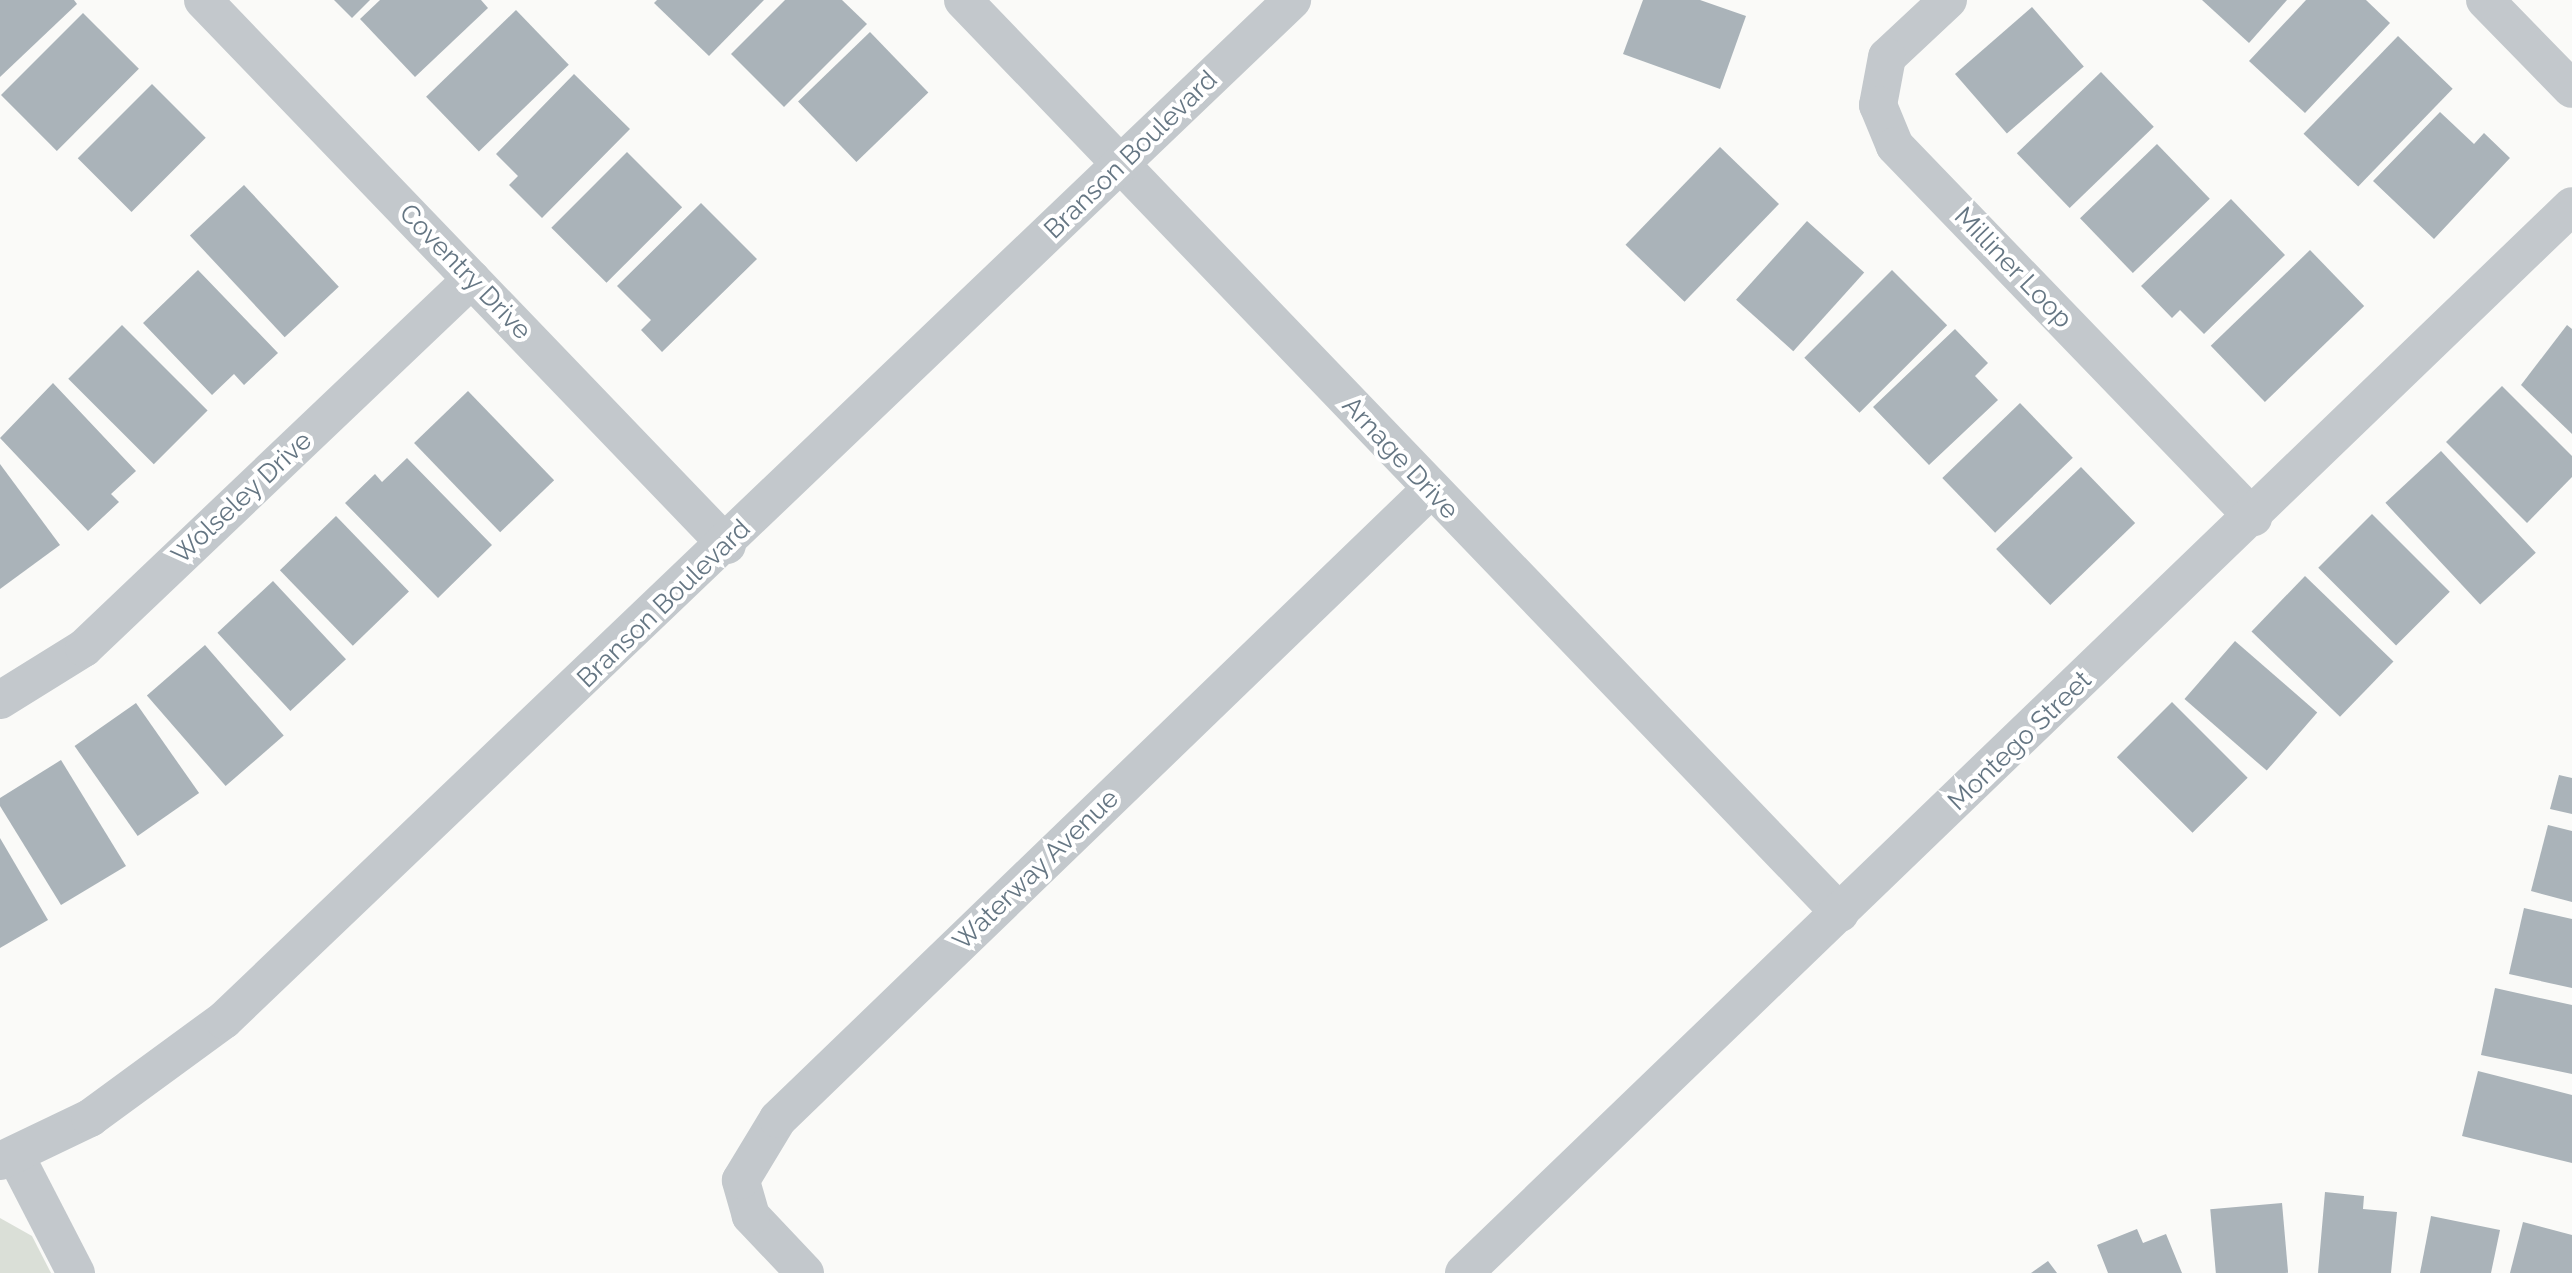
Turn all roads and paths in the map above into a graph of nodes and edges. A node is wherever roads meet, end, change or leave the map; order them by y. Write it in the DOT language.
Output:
graph roads {
  1 [pos="203,0"];
  2 [pos="963,0"];
  3 [pos="1292,0"];
  4 [pos="1948,0"];
  5 [pos="2485,0"];
  6 [pos="2572,89"];
  7 [pos="1121,164"];
  8 [pos="2572,206"];
  9 [pos="472,279"];
  10 [pos="1429,491"];
  11 [pos="2253,517"];
  12 [pos="727,545"];
  13 [pos="0,700"];
  14 [pos="1840,913"];
  15 [pos="7,1158"];
  16 [pos="76,1273"];
  17 [pos="805,1273"];
  18 [pos="1464,1273"];
  1 -- 9 [label="street, Coventry Drive"];
  2 -- 7 [label="street, Arnage Drive"];
  3 -- 7 [label="street, Branson Boulevard"];
  4 -- 11 [label="street, Milliner Loop"];
  5 -- 6 [label="street"];
  7 -- 10 [label="street, Arnage Drive"];
  7 -- 12 [label="street, Branson Boulevard"];
  8 -- 11 [label="street, Montego Street"];
  9 -- 12 [label="street, Coventry Drive"];
  9 -- 13 [label="street, Wolseley Drive"];
  10 -- 14 [label="street, Arnage Drive"];
  10 -- 17 [label="street, Waterway Avenue"];
  11 -- 14 [label="street, Montego Street"];
  12 -- 15 [label="street, Branson Boulevard"];
  14 -- 18 [label="street, Montego Street"];
  15 -- 16 [label="street"];
}
